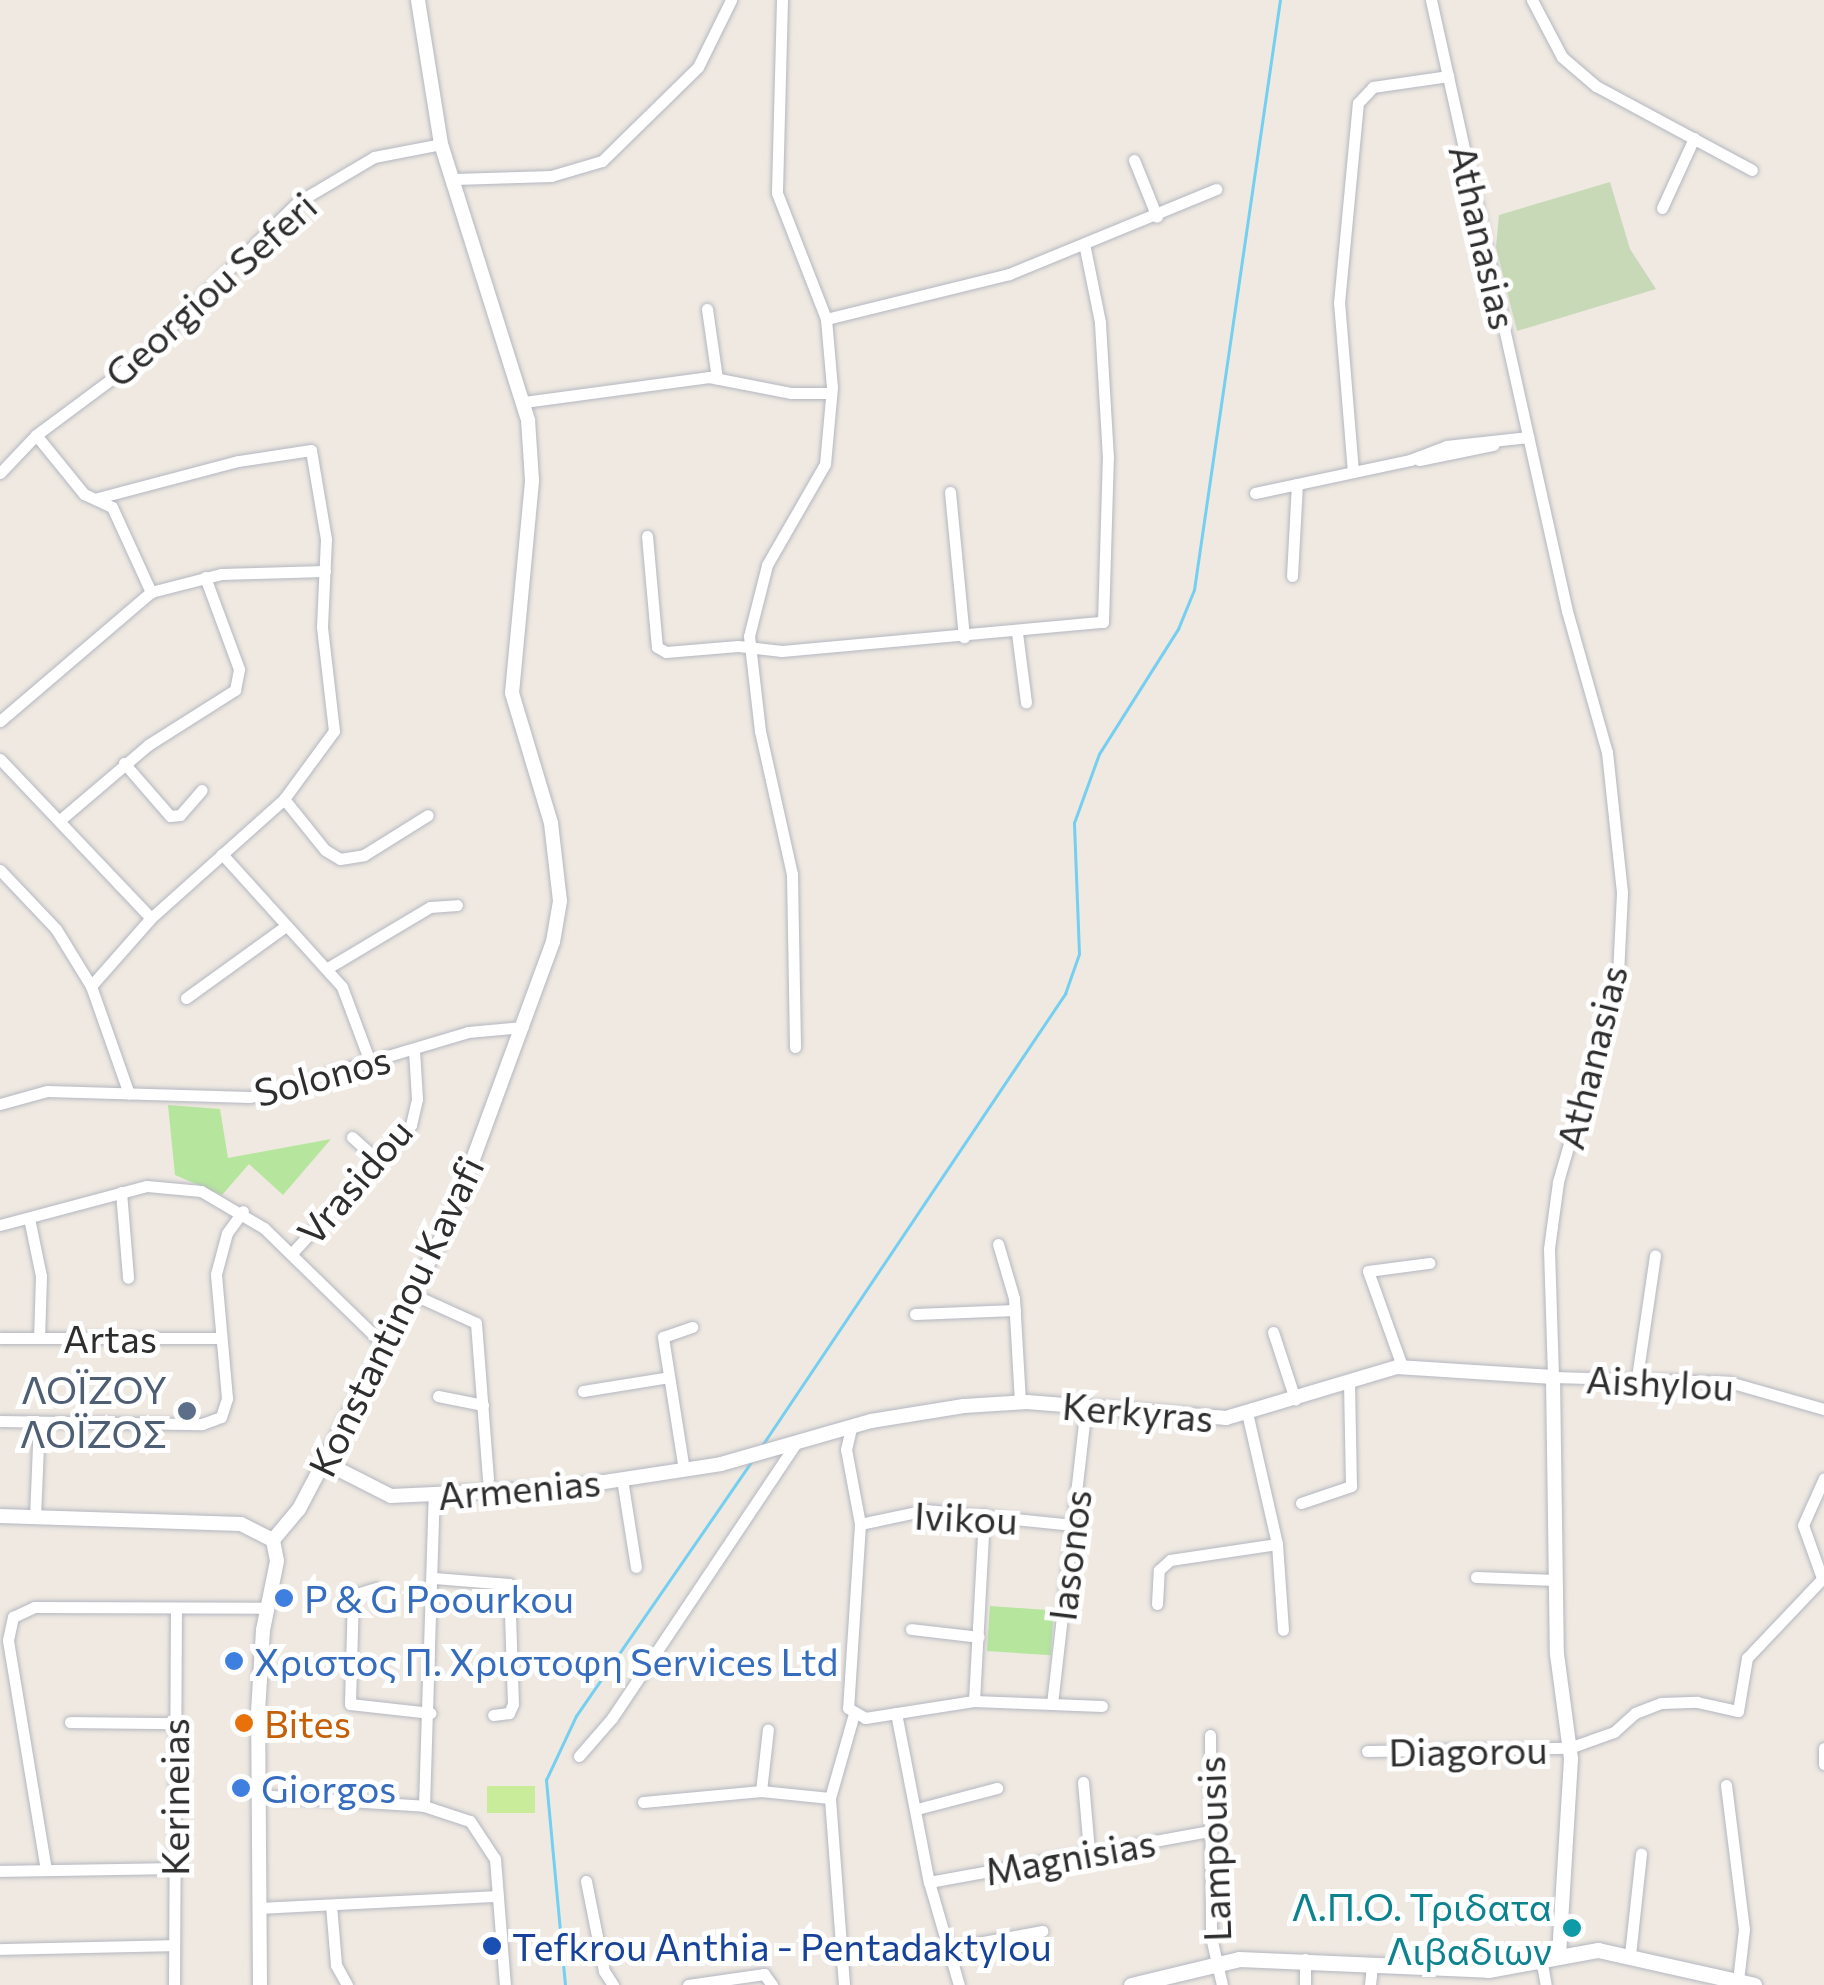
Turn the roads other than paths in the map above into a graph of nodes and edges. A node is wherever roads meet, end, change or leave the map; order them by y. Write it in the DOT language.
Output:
graph roads {
  1 [pos="418,0"];
  2 [pos="731,0"];
  3 [pos="782,0"];
  4 [pos="1431,0"];
  5 [pos="1532,0"];
  6 [pos="1448,76"];
  7 [pos="1694,138"];
  8 [pos="441,144"];
  9 [pos="1134,160"];
  10 [pos="1752,170"];
  11 [pos="454,179"];
  12 [pos="1216,189"];
  13 [pos="1662,208"];
  14 [pos="1157,217"];
  15 [pos="1085,248"];
  16 [pos="707,310"];
  17 [pos="826,319"];
  18 [pos="716,378"];
  19 [pos="831,393"];
  20 [pos="524,402"];
  21 [pos="36,435"];
  22 [pos="1528,437"];
  23 [pos="1352,472"];
  24 [pos="0,474"];
  25 [pos="1297,484"];
  26 [pos="950,492"];
  27 [pos="1255,493"];
  28 [pos="98,498"];
  29 [pos="647,536"];
  30 [pos="324,571"];
  31 [pos="204,576"];
  32 [pos="1292,576"];
  33 [pos="151,592"];
  34 [pos="1016,633"];
  35 [pos="964,637"];
  36 [pos="750,647"];
  37 [pos="1026,702"];
  38 [pos="0,722"];
  39 [pos="0,758"];
  40 [pos="124,763"];
  41 [pos="202,790"];
  42 [pos="284,799"];
  43 [pos="428,815"];
  44 [pos="60,820"];
  45 [pos="222,854"];
  46 [pos="0,870"];
  47 [pos="456,905"];
  48 [pos="151,918"];
  49 [pos="283,928"];
  50 [pos="326,969"];
  51 [pos="91,986"];
  52 [pos="186,998"];
  53 [pos="523,1027"];
  54 [pos="796,1047"];
  55 [pos="414,1050"];
  56 [pos="370,1062"];
  57 [pos="129,1094"];
  58 [pos="0,1104"];
  59 [pos="352,1136"];
  60 [pos="379,1161"];
  61 [pos="122,1192"];
  62 [pos="243,1211"];
  63 [pos="30,1218"];
  64 [pos="0,1225"];
  65 [pos="998,1244"];
  66 [pos="292,1253"];
  67 [pos="1654,1255"];
  68 [pos="1428,1263"];
  69 [pos="128,1278"];
  70 [pos="410,1293"];
  71 [pos="1015,1310"];
  72 [pos="915,1314"];
  73 [pos="692,1326"];
  74 [pos="1272,1332"];
  75 [pos="0,1338"];
  76 [pos="39,1338"];
  77 [pos="220,1338"];
  78 [pos="382,1343"];
  79 [pos="1402,1366"];
  80 [pos="1552,1376"];
  81 [pos="669,1377"];
  82 [pos="1348,1380"];
  83 [pos="1636,1384"];
  84 [pos="583,1392"];
  85 [pos="438,1396"];
  86 [pos="1295,1400"];
  87 [pos="1020,1402"];
  88 [pos="484,1404"];
  89 [pos="1086,1405"];
  90 [pos="1824,1409"];
  91 [pos="1248,1417"];
  92 [pos="0,1421"];
  93 [pos="39,1422"];
  94 [pos="851,1428"];
  95 [pos="793,1444"];
  96 [pos="324,1462"];
  97 [pos="721,1464"];
  98 [pos="684,1470"];
  99 [pos="1824,1478"];
  100 [pos="488,1479"];
  101 [pos="622,1479"];
  102 [pos="434,1496"];
  103 [pos="1301,1504"];
  104 [pos="984,1514"];
  105 [pos="0,1516"];
  106 [pos="35,1517"];
  107 [pos="860,1524"];
  108 [pos="1072,1525"];
  109 [pos="274,1540"];
  110 [pos="1277,1544"];
  111 [pos="636,1568"];
  112 [pos="1476,1577"];
  113 [pos="1823,1577"];
  114 [pos="434,1578"];
  115 [pos="1556,1580"];
  116 [pos="376,1588"];
  117 [pos="1158,1604"];
  118 [pos="266,1608"];
  119 [pos="176,1609"];
  120 [pos="911,1629"];
  121 [pos="1282,1630"];
  122 [pos="979,1637"];
  123 [pos="974,1701"];
  124 [pos="1052,1704"];
  125 [pos="1102,1706"];
  126 [pos="896,1713"];
  127 [pos="430,1714"];
  128 [pos="854,1714"];
  129 [pos="494,1716"];
  130 [pos="70,1722"];
  131 [pos="174,1723"];
  132 [pos="768,1729"];
  133 [pos="1210,1734"];
  134 [pos="1569,1748"];
  135 [pos="1824,1748"];
  136 [pos="1367,1751"];
  137 [pos="579,1756"];
  138 [pos="1824,1764"];
  139 [pos="1083,1782"];
  140 [pos="1726,1786"];
  141 [pos="997,1788"];
  142 [pos="761,1792"];
  143 [pos="256,1794"];
  144 [pos="830,1798"];
  145 [pos="643,1802"];
  146 [pos="424,1806"];
  147 [pos="917,1809"];
  148 [pos="1211,1831"];
  149 [pos="1089,1851"];
  150 [pos="1641,1854"];
  151 [pos="174,1868"];
  152 [pos="46,1870"];
  153 [pos="0,1871"];
  154 [pos="586,1881"];
  155 [pos="929,1882"];
  156 [pos="498,1896"];
  157 [pos="331,1905"];
  158 [pos="258,1908"];
  159 [pos="1042,1931"];
  160 [pos="174,1945"];
  161 [pos="951,1948"];
  162 [pos="0,1949"];
  163 [pos="1559,1953"];
  164 [pos="1630,1955"];
  165 [pos="1540,1958"];
  166 [pos="1306,1959"];
  167 [pos="1217,1964"];
  168 [pos="1372,1966"];
  169 [pos="1746,1983"];
  170 [pos="1138,1984"];
  171 [pos="174,1985"];
  172 [pos="260,1985"];
  173 [pos="346,1985"];
  174 [pos="503,1985"];
  175 [pos="612,1985"];
  176 [pos="688,1985"];
  177 [pos="772,1985"];
  178 [pos="844,1985"];
  179 [pos="959,1985"];
  180 [pos="1222,1985"];
  181 [pos="1305,1985"];
  182 [pos="1370,1985"];
  183 [pos="1546,1985"];
  1 -- 8 [label="street, Konstantinou Kavafi"];
  2 -- 11 [label="street"];
  3 -- 17 [label="street"];
  4 -- 6 [label="street, Athanasias"];
  5 -- 7 [label="street"];
  6 -- 22 [label="street, Athanasias"];
  6 -- 23 [label="street"];
  7 -- 10 [label="street"];
  7 -- 13 [label="street"];
  8 -- 11 [label="street, Konstantinou Kavafi"];
  8 -- 21 [label="street, Georgiou Seferi"];
  9 -- 14 [label="street"];
  11 -- 20 [label="street, Konstantinou Kavafi"];
  12 -- 14 [label="street"];
  14 -- 15 [label="street"];
  15 -- 17 [label="street"];
  15 -- 34 [label="street"];
  16 -- 18 [label="street"];
  17 -- 19 [label="street"];
  18 -- 19 [label="street"];
  18 -- 20 [label="street"];
  19 -- 36 [label="street"];
  20 -- 53 [label="street, Konstantinou Kavafi"];
  21 -- 24 [label="street, Georgiou Seferi"];
  21 -- 28 [label="street"];
  22 -- 23 [label="street"];
  22 -- 80 [label="street, Athanasias"];
  23 -- 25 [label="street"];
  25 -- 27 [label="street"];
  25 -- 32 [label="street"];
  26 -- 35 [label="street"];
  28 -- 30 [label="street"];
  28 -- 33 [label="street"];
  29 -- 36 [label="street"];
  30 -- 31 [label="street"];
  30 -- 42 [label="street"];
  31 -- 33 [label="street"];
  31 -- 40 [label="street"];
  33 -- 38 [label="street"];
  34 -- 35 [label="street"];
  34 -- 37 [label="street"];
  35 -- 36 [label="street"];
  36 -- 54 [label="street"];
  39 -- 44 [label="street"];
  40 -- 41 [label="street"];
  40 -- 44 [label="street"];
  42 -- 43 [label="street"];
  42 -- 45 [label="street"];
  44 -- 48 [label="street"];
  45 -- 48 [label="street"];
  45 -- 49 [label="street"];
  46 -- 51 [label="street"];
  47 -- 50 [label="street"];
  48 -- 51 [label="street"];
  49 -- 50 [label="street"];
  49 -- 52 [label="street"];
  50 -- 56 [label="street"];
  51 -- 57 [label="street"];
  53 -- 55 [label="street, Solonos"];
  53 -- 70 [label="street, Konstantinou Kavafi"];
  55 -- 56 [label="street, Solonos"];
  55 -- 60 [label="street, Vrasidou"];
  56 -- 57 [label="street, Solonos"];
  57 -- 58 [label="street, Solonos"];
  59 -- 60 [label="street"];
  60 -- 66 [label="street, Vrasidou"];
  61 -- 62 [label="street"];
  61 -- 63 [label="street"];
  61 -- 69 [label="street"];
  62 -- 66 [label="street"];
  62 -- 77 [label="street"];
  63 -- 64 [label="street"];
  63 -- 76 [label="street"];
  65 -- 71 [label="street"];
  66 -- 78 [label="street"];
  67 -- 83 [label="street"];
  68 -- 79 [label="street"];
  70 -- 78 [label="street, Konstantinou Kavafi"];
  70 -- 88 [label="street"];
  71 -- 72 [label="street"];
  71 -- 87 [label="street"];
  73 -- 81 [label="street"];
  74 -- 86 [label="street"];
  75 -- 76 [label="street, Artas"];
  76 -- 77 [label="street, Artas"];
  77 -- 93 [label="street"];
  78 -- 96 [label="street, Konstantinou Kavafi"];
  79 -- 80 [label="street, Kerkyras"];
  79 -- 82 [label="street, Kerkyras"];
  80 -- 83 [label="street, Aishylou"];
  80 -- 115 [label="street, Athanasias"];
  81 -- 84 [label="street"];
  81 -- 98 [label="street"];
  82 -- 86 [label="street, Kerkyras"];
  82 -- 103 [label="street"];
  83 -- 90 [label="street, Aishylou"];
  85 -- 88 [label="street"];
  86 -- 91 [label="street, Kerkyras"];
  87 -- 89 [label="street, Kerkyras"];
  87 -- 94 [label="street, Kerkyras"];
  88 -- 100 [label="street"];
  89 -- 91 [label="street, Kerkyras"];
  89 -- 108 [label="street, Iasonos"];
  91 -- 110 [label="street"];
  92 -- 93 [label="street"];
  93 -- 106 [label="street"];
  94 -- 95 [label="street, Kerkyras"];
  94 -- 107 [label="street"];
  95 -- 97 [label="street, Kerkyras"];
  95 -- 137 [label="street"];
  96 -- 102 [label="street, Armenias"];
  96 -- 109 [label="street, Konstantinou Kavafi"];
  97 -- 98 [label="street, Armenias"];
  98 -- 101 [label="street, Armenias"];
  99 -- 113 [label="street"];
  101 -- 102 [label="street, Armenias"];
  101 -- 111 [label="street"];
  102 -- 114 [label="street"];
  104 -- 107 [label="street, Ivikou"];
  104 -- 108 [label="street, Ivikou"];
  104 -- 122 [label="street"];
  105 -- 106 [label="street"];
  106 -- 109 [label="street"];
  107 -- 128 [label="street"];
  108 -- 124 [label="street, Iasonos"];
  109 -- 118 [label="street"];
  110 -- 117 [label="street"];
  110 -- 121 [label="street"];
  112 -- 115 [label="street"];
  113 -- 134 [label="street, Diagorou"];
  114 -- 127 [label="street"];
  114 -- 129 [label="street"];
  115 -- 134 [label="street, Athanasias"];
  116 -- 127 [label="street"];
  118 -- 119 [label="street"];
  118 -- 143 [label="street"];
  119 -- 131 [label="street, Kerineias"];
  119 -- 152 [label="street"];
  120 -- 122 [label="street"];
  122 -- 123 [label="street"];
  123 -- 124 [label="street"];
  123 -- 126 [label="street"];
  124 -- 125 [label="street"];
  126 -- 128 [label="street"];
  126 -- 147 [label="street"];
  127 -- 146 [label="street"];
  128 -- 144 [label="street"];
  130 -- 131 [label="street"];
  131 -- 151 [label="street, Kerineias"];
  132 -- 142 [label="street"];
  133 -- 148 [label="street, Lampousis"];
  134 -- 136 [label="street, Diagorou"];
  134 -- 163 [label="street, Athanasias"];
  135 -- 138 [label="street"];
  139 -- 149 [label="street"];
  140 -- 169 [label="street"];
  141 -- 147 [label="street"];
  142 -- 144 [label="street"];
  142 -- 145 [label="street"];
  143 -- 146 [label="street"];
  143 -- 158 [label="street"];
  144 -- 178 [label="street"];
  146 -- 156 [label="street"];
  147 -- 155 [label="street"];
  148 -- 149 [label="street, Magnisias"];
  148 -- 167 [label="street, Lampousis"];
  149 -- 155 [label="street, Magnisias"];
  150 -- 164 [label="street"];
  151 -- 152 [label="street"];
  151 -- 160 [label="street, Kerineias"];
  152 -- 153 [label="street"];
  154 -- 175 [label="street"];
  155 -- 161 [label="street"];
  156 -- 157 [label="street"];
  156 -- 174 [label="street"];
  157 -- 158 [label="street"];
  157 -- 173 [label="street"];
  158 -- 172 [label="street"];
  159 -- 161 [label="street"];
  160 -- 162 [label="street"];
  160 -- 171 [label="street, Kerineias"];
  161 -- 179 [label="street"];
  163 -- 164 [label="main road"];
  163 -- 165 [label="main road"];
  164 -- 169 [label="main road"];
  165 -- 168 [label="main road"];
  165 -- 183 [label="street"];
  166 -- 167 [label="main road"];
  166 -- 168 [label="main road"];
  166 -- 181 [label="street"];
  167 -- 170 [label="main road"];
  167 -- 180 [label="street, Lampousis"];
  168 -- 182 [label="street"];
  176 -- 177 [label="street"];
}
